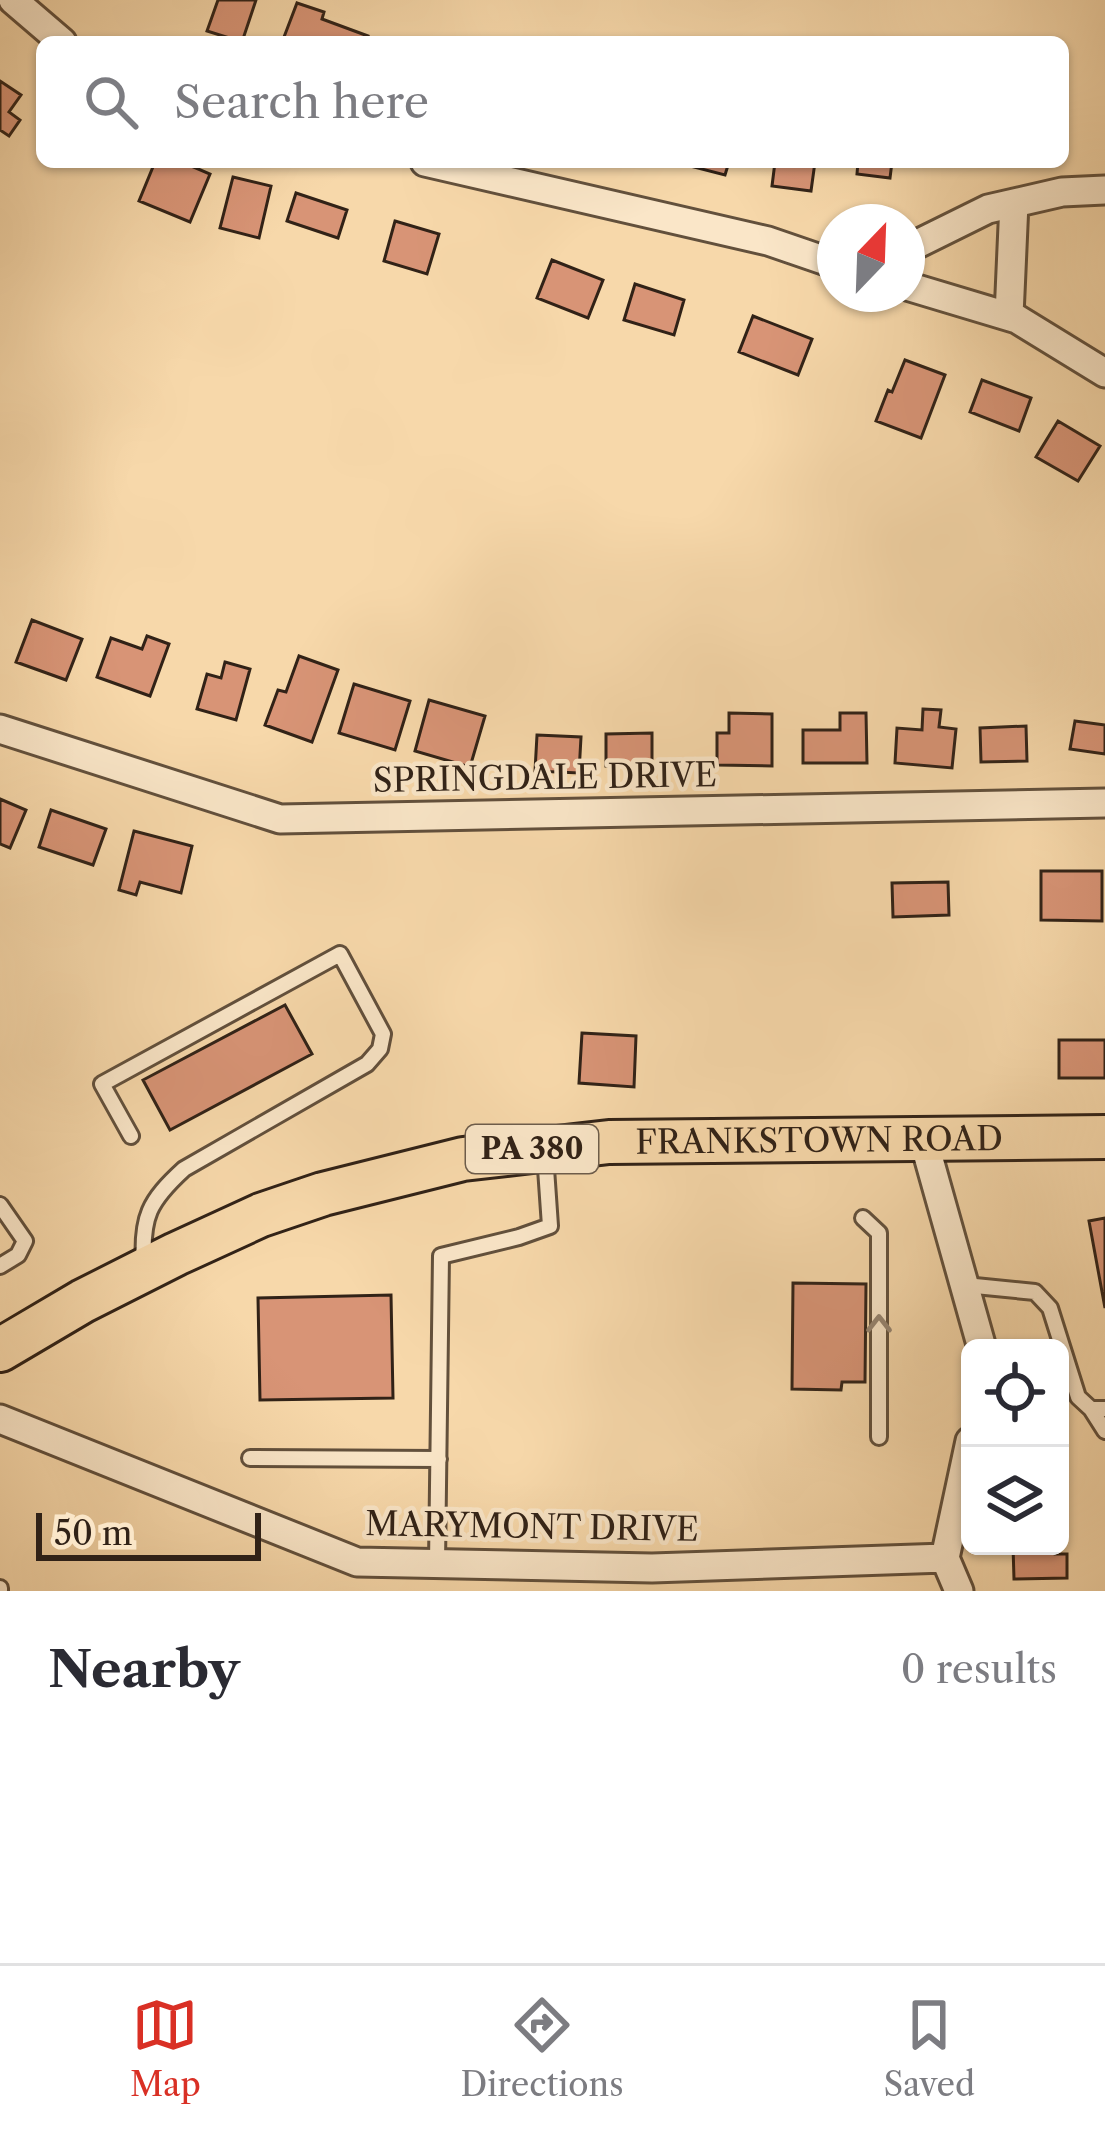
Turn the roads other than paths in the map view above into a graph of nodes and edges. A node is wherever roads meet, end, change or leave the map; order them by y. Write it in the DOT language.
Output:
graph roads {
  1 [pos="13,0"];
  2 [pos="55,36"];
  3 [pos="451,168"];
  4 [pos="1105,190"];
  5 [pos="1014,203"];
  6 [pos="925,240"];
  7 [pos="817,258"];
  8 [pos="925,291"];
  9 [pos="1009,316"];
  10 [pos="1105,373"];
  11 [pos="0,729"];
  12 [pos="1105,803"];
  13 [pos="131,1136"];
  14 [pos="1105,1137"];
  15 [pos="923,1138"];
  16 [pos="545,1148"];
  17 [pos="0,1205"];
  18 [pos="863,1218"];
  19 [pos="0,1266"];
  20 [pos="145,1270"];
  21 [pos="964,1284"];
  22 [pos="979,1339"];
  23 [pos="0,1350"];
  24 [pos="1098,1409"];
  25 [pos="0,1419"];
  26 [pos="1105,1431"];
  27 [pos="879,1437"];
  28 [pos="969,1447"];
  29 [pos="250,1458"];
  30 [pos="439,1460"];
  31 [pos="945,1558"];
  32 [pos="437,1563"];
  33 [pos="959,1591"];
  1 -- 2 [label="street"];
  3 -- 7 [label="street"];
  4 -- 5 [label="street"];
  5 -- 6 [label="street"];
  5 -- 9 [label="street"];
  8 -- 9 [label="street"];
  9 -- 10 [label="street"];
  11 -- 12 [label="street, SPRINGDALE DRIVE"];
  13 -- 20 [label="lane"];
  14 -- 15 [label="main road, FRANKSTOWN ROAD / PA 380"];
  15 -- 16 [label="main road, FRANKSTOWN ROAD / PA 380"];
  15 -- 21 [label="street"];
  16 -- 20 [label="main road, FRANKSTOWN ROAD / PA 380"];
  16 -- 30 [label="lane"];
  17 -- 19 [label="lane"];
  27 -- 18 [label="lane, one-way"];
  20 -- 23 [label="main road, FRANKSTOWN ROAD / PA 380"];
  21 -- 22 [label="street"];
  21 -- 24 [label="lane"];
  24 -- 26 [label="lane"];
  25 -- 32 [label="street, MARYMONT DRIVE"];
  28 -- 31 [label="street"];
  29 -- 30 [label="lane"];
  30 -- 32 [label="lane"];
  31 -- 32 [label="street, MARYMONT DRIVE"];
  31 -- 33 [label="street"];
}
